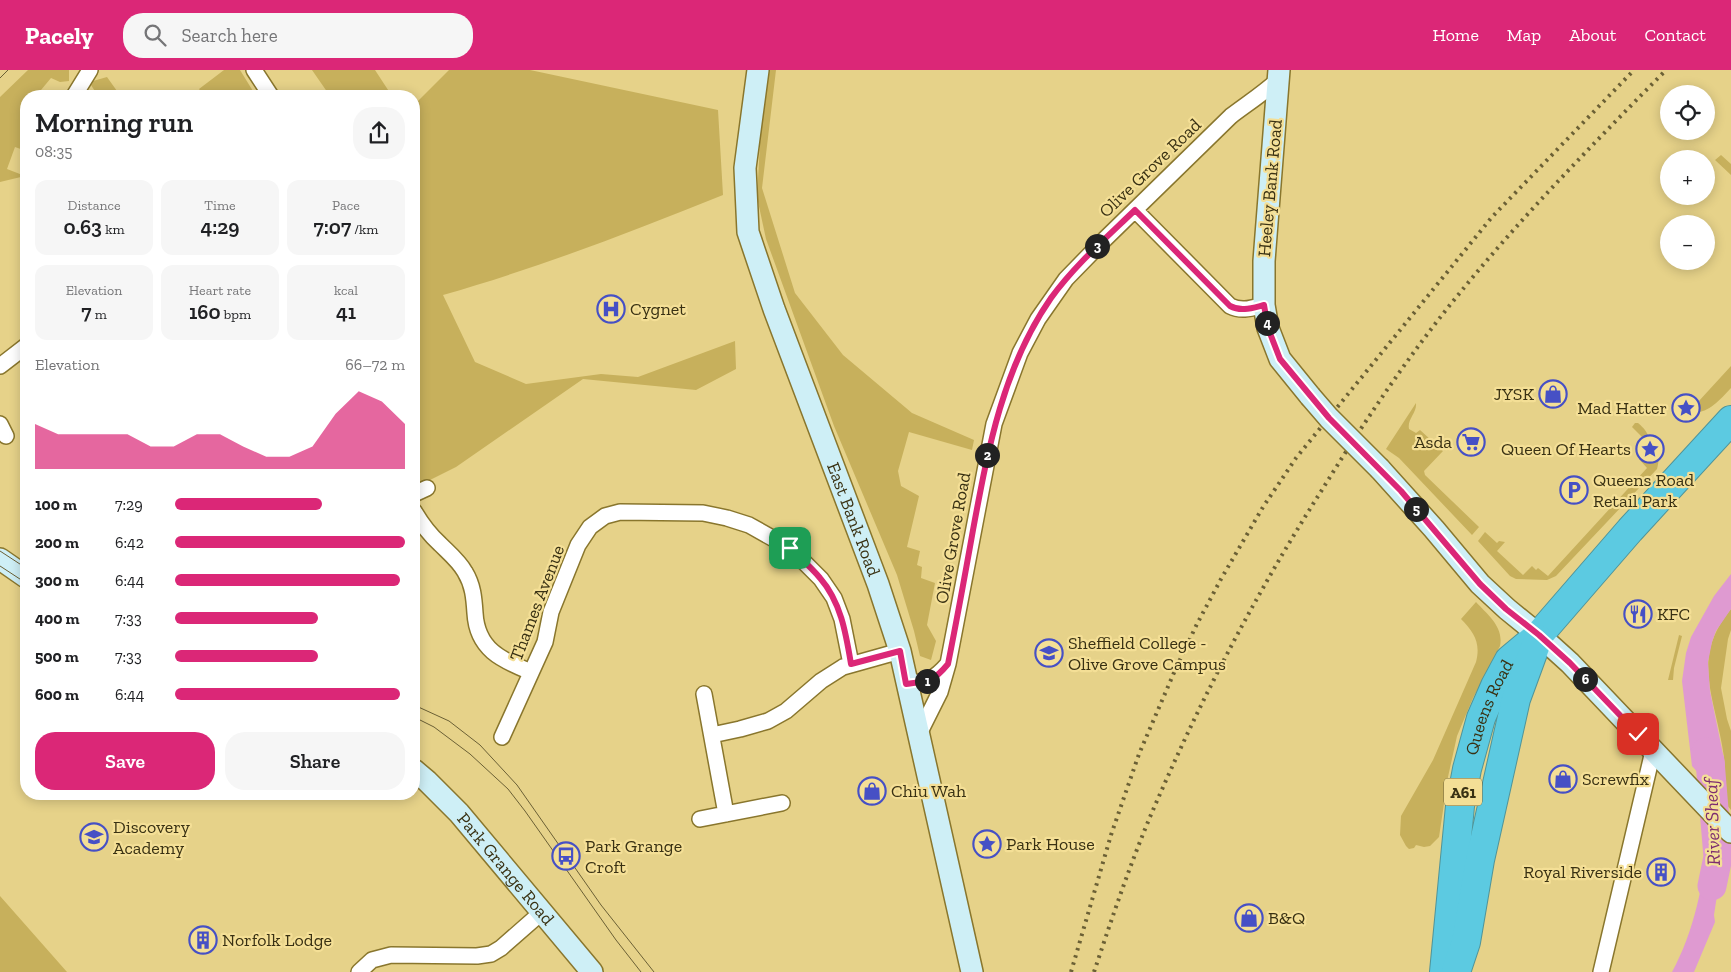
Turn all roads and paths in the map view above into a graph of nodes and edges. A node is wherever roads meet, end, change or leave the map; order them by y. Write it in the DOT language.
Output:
graph roads {
  1 [pos="90,70"];
  2 [pos="254,70"];
  3 [pos="758,70"];
  4 [pos="1281,74"];
  5 [pos="78,90"];
  6 [pos="267,90"];
  7 [pos="1135,210"];
  8 [pos="1264,305"];
  9 [pos="20,351"];
  10 [pos="0,366"];
  11 [pos="1731,420"];
  12 [pos="420,519"];
  13 [pos="0,559"];
  14 [pos="20,573"];
  15 [pos="1539,635"];
  16 [pos="900,651"];
  17 [pos="851,664"];
  18 [pos="948,664"];
  19 [pos="531,672"];
  20 [pos="906,684"];
  21 [pos="704,694"];
  22 [pos="712,735"];
  23 [pos="918,736"];
  24 [pos="502,737"];
  25 [pos="1653,751"];
  26 [pos="420,775"];
  27 [pos="782,804"];
  28 [pos="726,814"];
  29 [pos="700,819"];
  30 [pos="1727,828"];
  31 [pos="542,912"];
  32 [pos="359,972"];
  33 [pos="592,972"];
  34 [pos="972,972"];
  35 [pos="1444,972"];
  36 [pos="1456,972"];
  37 [pos="1601,972"];
  1 -- 5 [label="street"];
  2 -- 6 [label="street"];
  3 -- 16 [label="street, East Bank Road"];
  4 -- 7 [label="street, Olive Grove Road"];
  4 -- 8 [label="street, Heeley Bank Road"];
  7 -- 8 [label="street"];
  7 -- 18 [label="street, Olive Grove Road"];
  8 -- 15 [label="street, Heeley Bank Road, bridge"];
  9 -- 10 [label="street"];
  11 -- 15 [label="highway, Queens Road / A61"];
  12 -- 19 [label="street"];
  13 -- 14 [label="street"];
  15 -- 25 [label="street, Heeley Bank Road"];
  15 -- 35 [label="highway, Queens Road / A61"];
  15 -- 36 [label="highway, Queens Road / A61"];
  16 -- 17 [label="street"];
  16 -- 20 [label="street, East Bank Road"];
  17 -- 19 [label="street, Thames Avenue"];
  17 -- 22 [label="street"];
  18 -- 20 [label="street"];
  18 -- 23 [label="street, Olive Grove Road"];
  19 -- 24 [label="street, Thames Avenue"];
  20 -- 23 [label="street, East Bank Road"];
  21 -- 22 [label="street"];
  22 -- 28 [label="street"];
  23 -- 34 [label="street, East Bank Road"];
  25 -- 30 [label="street, Heeley Bank Road"];
  25 -- 37 [label="street"];
  26 -- 31 [label="street, Park Grange Road"];
  27 -- 28 [label="street"];
  28 -- 29 [label="street"];
  31 -- 32 [label="street"];
  31 -- 33 [label="street, Park Grange Road"];
}
